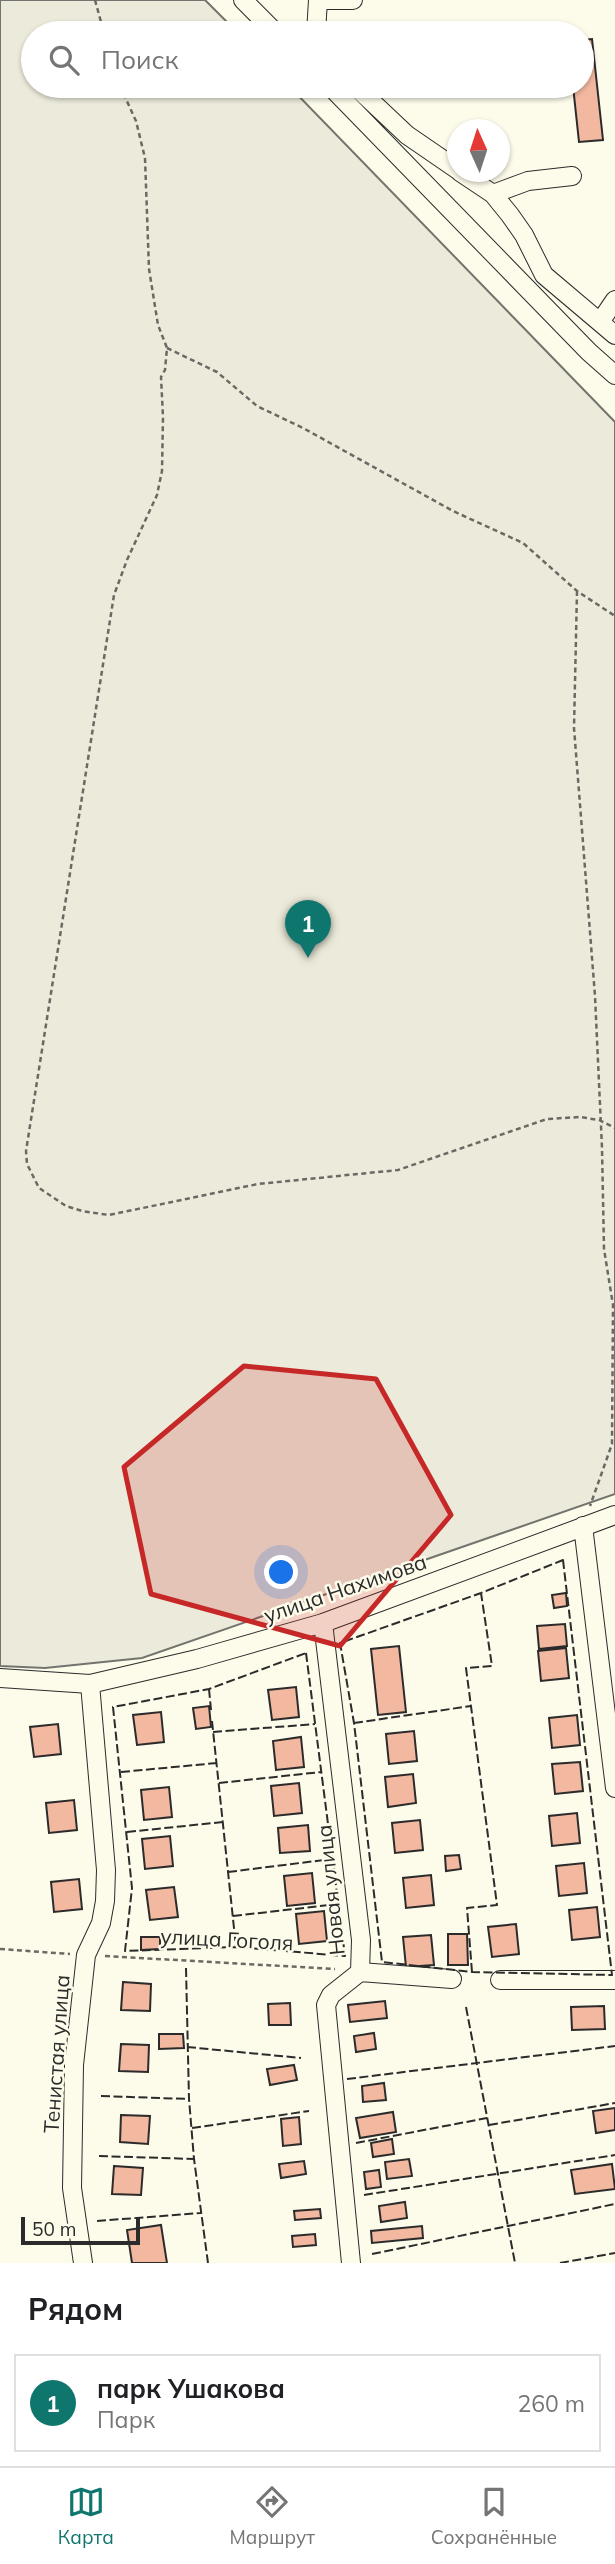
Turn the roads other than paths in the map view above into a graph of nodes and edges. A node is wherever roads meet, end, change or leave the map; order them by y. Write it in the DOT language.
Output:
graph roads {
  1 [pos="243,0"];
  2 [pos="319,0"];
  3 [pos="353,0"];
  4 [pos="264,21"];
  5 [pos="317,21"];
  6 [pos="342,98"];
  7 [pos="368,98"];
  8 [pos="447,163"];
  9 [pos="572,176"];
  10 [pos="475,182"];
  11 [pos="493,194"];
  12 [pos="615,300"];
  13 [pos="600,322"];
  14 [pos="615,335"];
  15 [pos="615,375"];
  16 [pos="615,1515"];
  17 [pos="583,1526"];
  18 [pos="323,1623"];
  19 [pos="0,1678"];
  20 [pos="90,1684"];
  21 [pos="615,1788"];
  22 [pos="360,1972"];
  23 [pos="452,1979"];
  24 [pos="500,1980"];
  25 [pos="615,1980"];
  26 [pos="83,2263"];
  27 [pos="351,2263"];
  1 -- 4 [label="street"];
  2 -- 3 [label="street"];
  2 -- 5 [label="street"];
  6 -- 15 [label="street"];
  7 -- 8 [label="street"];
  9 -- 11 [label="street"];
  10 -- 11 [label="street"];
  11 -- 13 [label="street"];
  12 -- 13 [label="street"];
  13 -- 14 [label="street"];
  16 -- 17 [label="street, улица Нахимова"];
  17 -- 18 [label="street, улица Нахимова"];
  17 -- 21 [label="street"];
  18 -- 20 [label="street, улица Нахимова"];
  18 -- 22 [label="street, Новая улица"];
  19 -- 20 [label="street, улица Нахимова"];
  20 -- 26 [label="street, Тенистая улица"];
  22 -- 23 [label="street"];
  22 -- 27 [label="street, Новая улица"];
  24 -- 25 [label="street"];
}
